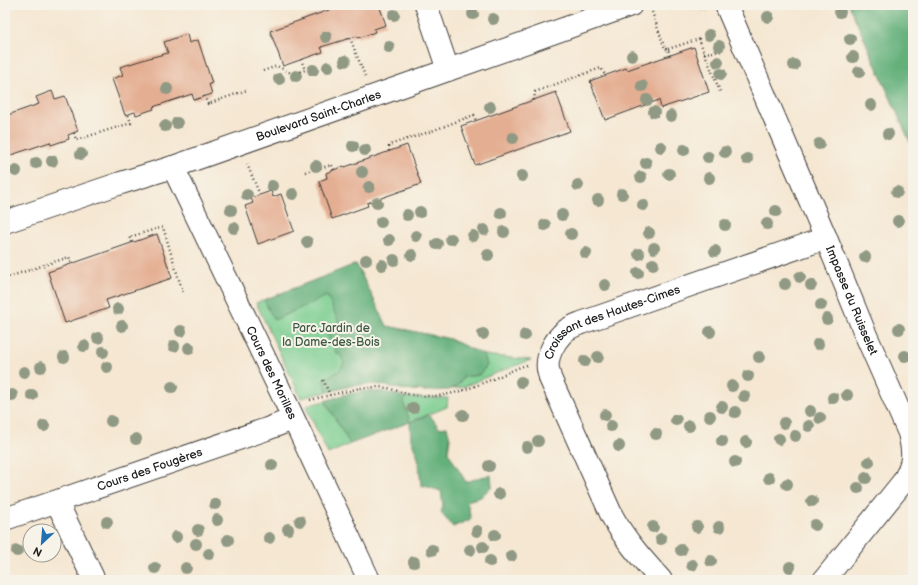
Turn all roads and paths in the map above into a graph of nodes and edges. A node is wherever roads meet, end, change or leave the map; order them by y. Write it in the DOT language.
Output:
graph roads {
  1 [pos="426,5"];
  2 [pos="631,5"];
  3 [pos="650,5"];
  4 [pos="693,5"];
  5 [pos="726,5"];
  6 [pos="703,10"];
  7 [pos="350,38"];
  8 [pos="668,49"];
  9 [pos="670,55"];
  10 [pos="301,59"];
  11 [pos="448,70"];
  12 [pos="263,71"];
  13 [pos="605,75"];
  14 [pos="246,90"];
  15 [pos="721,94"];
  16 [pos="204,96"];
  17 [pos="373,97"];
  18 [pos="534,100"];
  19 [pos="128,114"];
  20 [pos="476,121"];
  21 [pos="74,133"];
  22 [pos="238,144"];
  23 [pos="389,151"];
  24 [pos="173,167"];
  25 [pos="334,170"];
  26 [pos="305,172"];
  27 [pos="260,195"];
  28 [pos="5,222"];
  29 [pos="826,238"];
  30 [pos="132,242"];
  31 [pos="72,264"];
  32 [pos="5,278"];
  33 [pos="183,293"];
  34 [pos="531,364"];
  35 [pos="323,380"];
  36 [pos="330,395"];
  37 [pos="308,401"];
  38 [pos="293,419"];
  39 [pos="56,502"];
  40 [pos="5,519"];
  41 [pos="94,580"];
  42 [pos="369,580"];
  43 [pos="661,580"];
  44 [pos="824,580"];
  1 -- 11 [label="street"];
  2 -- 11 [label="street, Boulevard Saint-Charles"];
  3 -- 8 [label="path"];
  4 -- 6 [label="path"];
  5 -- 29 [label="street, Impasse du Ruisselet"];
  7 -- 17 [label="path"];
  8 -- 9 [label="path"];
  8 -- 15 [label="path"];
  10 -- 12 [label="path"];
  11 -- 17 [label="street, Boulevard Saint-Charles"];
  13 -- 18 [label="path"];
  14 -- 16 [label="path"];
  17 -- 22 [label="street, Boulevard Saint-Charles"];
  19 -- 21 [label="path"];
  20 -- 23 [label="path"];
  22 -- 24 [label="street, Boulevard Saint-Charles"];
  22 -- 27 [label="path"];
  24 -- 28 [label="street, Boulevard Saint-Charles"];
  24 -- 38 [label="street, Cours des Morilles"];
  25 -- 26 [label="path"];
  29 -- 43 [label="street, Croissant des Hautes-Cimes"];
  29 -- 44 [label="street, Impasse du Ruisselet"];
  30 -- 33 [label="path"];
  31 -- 32 [label="path"];
  34 -- 36 [label="path"];
  35 -- 36 [label="path"];
  36 -- 37 [label="path"];
  38 -- 39 [label="street, Cours des Fougères"];
  38 -- 42 [label="street, Cours des Morilles"];
  39 -- 40 [label="street, Cours des Fougères"];
  39 -- 41 [label="street"];
}
